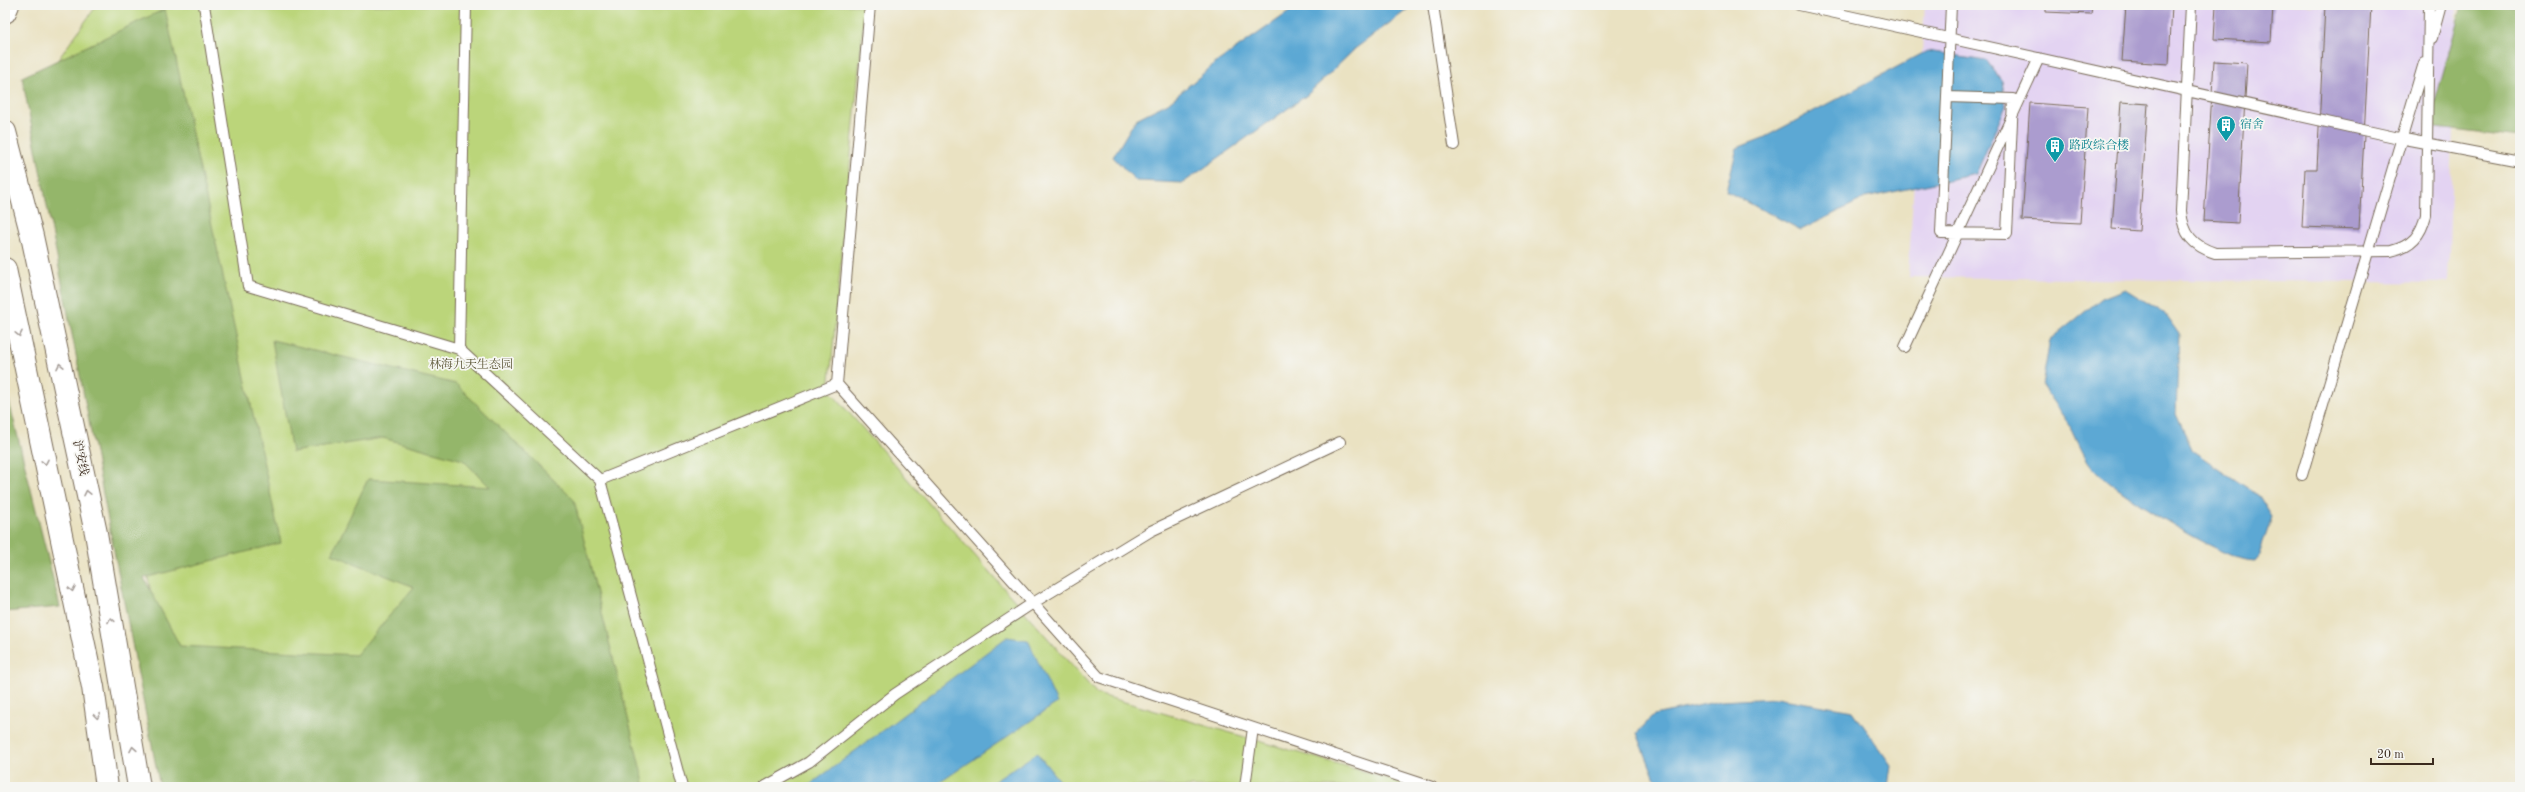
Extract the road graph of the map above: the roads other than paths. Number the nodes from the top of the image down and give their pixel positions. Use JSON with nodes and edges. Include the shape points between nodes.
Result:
{"nodes":[{"id":1,"x":8,"y":5,"type":"edge"},
{"id":2,"x":204,"y":5,"type":"edge"},
{"id":3,"x":466,"y":5,"type":"edge"},
{"id":4,"x":870,"y":5,"type":"edge"},
{"id":5,"x":1433,"y":5,"type":"edge"},
{"id":6,"x":1799,"y":5,"type":"edge"},
{"id":7,"x":1951,"y":5,"type":"edge"},
{"id":8,"x":2191,"y":5,"type":"edge"},
{"id":9,"x":2429,"y":5,"type":"edge"},
{"id":10,"x":2441,"y":5,"type":"edge"},
{"id":11,"x":5,"y":12,"type":"edge"},
{"id":12,"x":2039,"y":58,"type":"junction"},
{"id":13,"x":1947,"y":97,"type":"junction"},
{"id":14,"x":5,"y":132,"type":"edge"},
{"id":15,"x":2402,"y":138,"type":"junction"},
{"id":16,"x":1454,"y":146,"type":"dead end"},
{"id":17,"x":2520,"y":161,"type":"edge"},
{"id":18,"x":5,"y":269,"type":"edge"},
{"id":19,"x":1905,"y":347,"type":"dead end"},
{"id":20,"x":459,"y":350,"type":"junction"},
{"id":21,"x":837,"y":384,"type":"junction"},
{"id":22,"x":1340,"y":442,"type":"dead end"},
{"id":23,"x":2302,"y":475,"type":"dead end"},
{"id":24,"x":600,"y":480,"type":"junction"},
{"id":25,"x":1033,"y":603,"type":"junction"},
{"id":26,"x":1253,"y":728,"type":"junction"},
{"id":27,"x":107,"y":787,"type":"edge"},
{"id":28,"x":140,"y":787,"type":"edge"},
{"id":29,"x":682,"y":787,"type":"edge"},
{"id":30,"x":764,"y":787,"type":"edge"},
{"id":31,"x":1245,"y":787,"type":"edge"},
{"id":32,"x":1432,"y":787,"type":"edge"}],
"edges":[{"from":1,"to":11,"type":"highway"},
{"from":2,"to":20,"type":"lane","via":[[248,286]]},
{"from":3,"to":20,"type":"lane"},
{"from":4,"to":21,"type":"lane"},
{"from":5,"to":16,"type":"lane"},
{"from":6,"to":12,"type":"lane"},
{"from":7,"to":13,"type":"lane"},
{"from":8,"to":9,"type":"lane","via":[[2182,222],[2191,240],[2201,249],[2215,253],[2231,253],[2391,251],[2412,243],[2419,235],[2426,215]]},
{"from":10,"to":15,"type":"lane"},
{"from":12,"to":15,"type":"lane"},
{"from":12,"to":19,"type":"lane"},
{"from":13,"to":13,"type":"lane","via":[[2013,99],[2007,234],[1941,232]]},
{"from":28,"to":14,"type":"highway","name":"沪安线","one_way":true,"via":[[96,533],[32,236]]},
{"from":15,"to":17,"type":"lane"},
{"from":15,"to":23,"type":"lane"},
{"from":18,"to":27,"type":"highway","one_way":true,"via":[[93,687]]},
{"from":20,"to":24,"type":"lane"},
{"from":21,"to":24,"type":"lane"},
{"from":21,"to":25,"type":"lane"},
{"from":22,"to":25,"type":"lane","via":[[1151,531]]},
{"from":24,"to":29,"type":"lane"},
{"from":25,"to":26,"type":"lane","via":[[1099,677]]},
{"from":25,"to":30,"type":"lane","via":[[895,694],[809,762]]},
{"from":26,"to":31,"type":"lane"},
{"from":26,"to":32,"type":"lane"}]}
